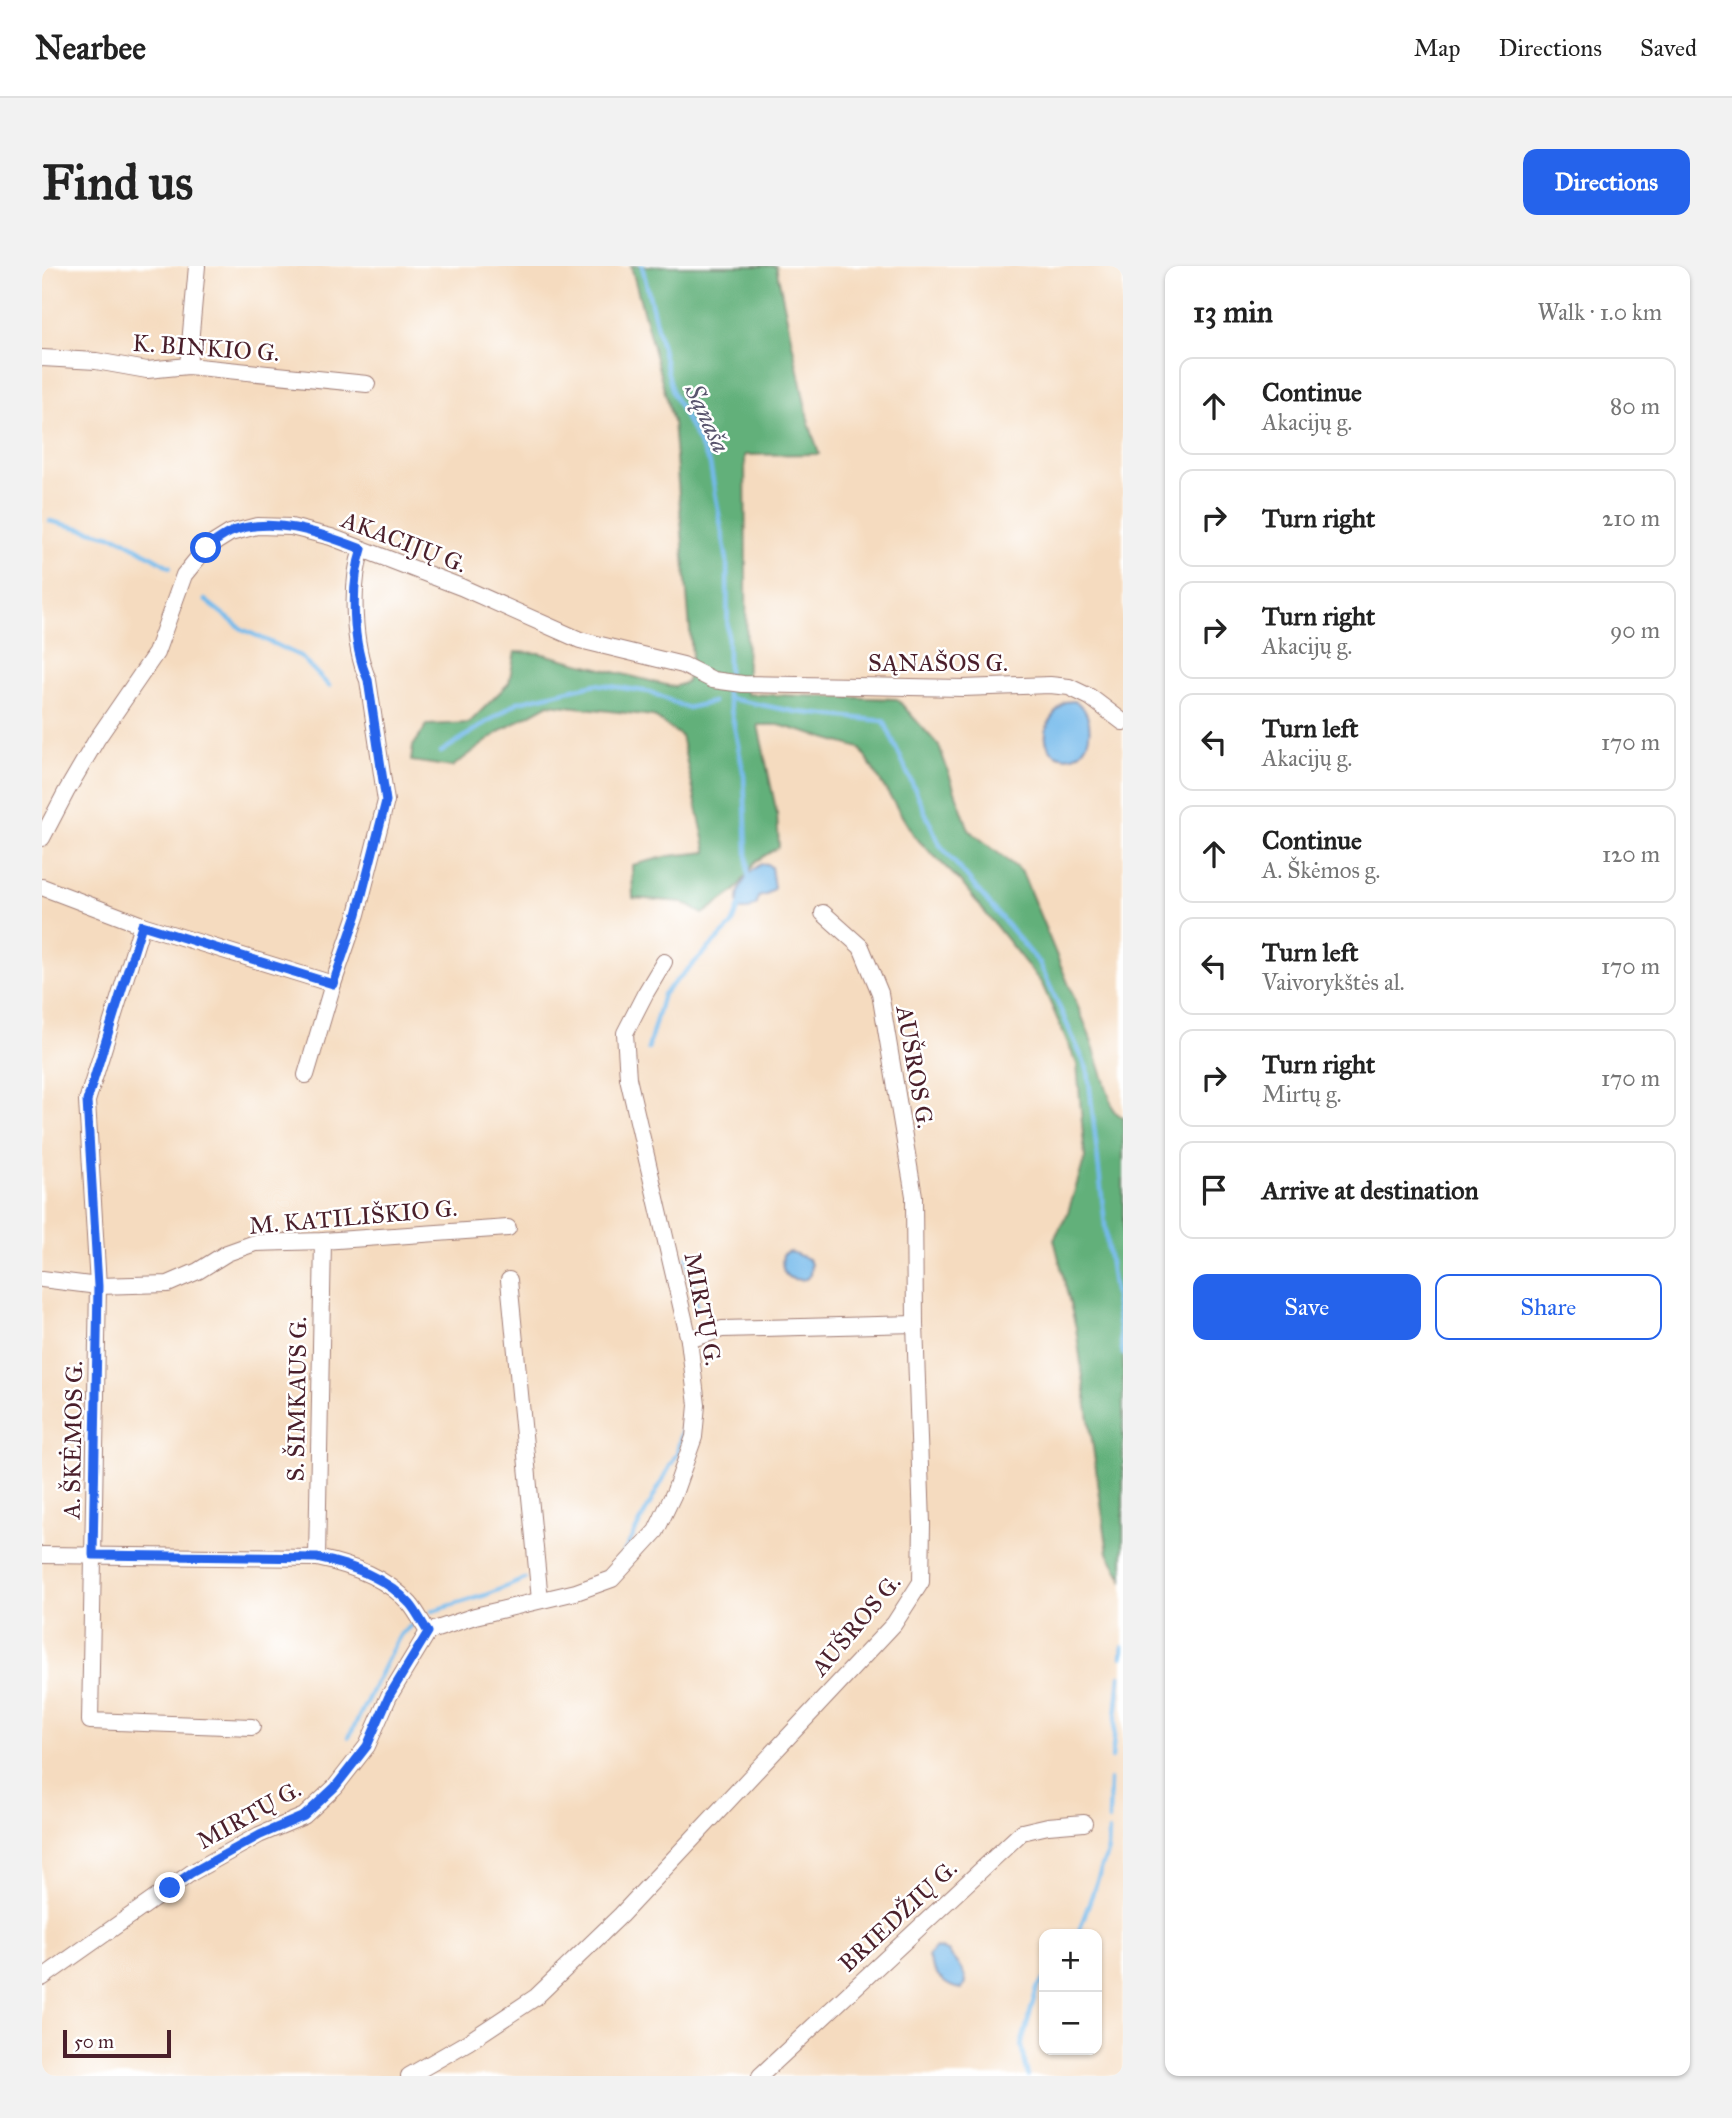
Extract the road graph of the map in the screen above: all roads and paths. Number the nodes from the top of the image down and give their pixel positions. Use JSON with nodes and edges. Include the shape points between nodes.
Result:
{"nodes":[{"id":1,"x":197,"y":266,"type":"edge"},
{"id":2,"x":42,"y":358,"type":"edge"},
{"id":3,"x":188,"y":366,"type":"junction"},
{"id":4,"x":367,"y":384,"type":"dead end"},
{"id":5,"x":362,"y":549,"type":"junction"},
{"id":6,"x":743,"y":684,"type":"joint"},
{"id":7,"x":1123,"y":722,"type":"edge"},
{"id":8,"x":42,"y":838,"type":"edge"},
{"id":9,"x":42,"y":887,"type":"edge"},
{"id":10,"x":823,"y":914,"type":"dead end"},
{"id":11,"x":142,"y":925,"type":"junction"},
{"id":12,"x":664,"y":962,"type":"dead end"},
{"id":13,"x":333,"y":984,"type":"junction"},
{"id":14,"x":306,"y":1075,"type":"dead end"},
{"id":15,"x":508,"y":1228,"type":"dead end"},
{"id":16,"x":323,"y":1241,"type":"junction"},
{"id":17,"x":42,"y":1279,"type":"edge"},
{"id":18,"x":509,"y":1280,"type":"dead end"},
{"id":19,"x":98,"y":1286,"type":"junction"},
{"id":20,"x":915,"y":1324,"type":"junction"},
{"id":21,"x":689,"y":1340,"type":"junction"},
{"id":22,"x":42,"y":1555,"type":"edge"},
{"id":23,"x":93,"y":1555,"type":"junction"},
{"id":24,"x":317,"y":1558,"type":"junction"},
{"id":25,"x":540,"y":1600,"type":"junction"},
{"id":26,"x":428,"y":1632,"type":"junction"},
{"id":27,"x":252,"y":1727,"type":"dead end"},
{"id":28,"x":1084,"y":1823,"type":"dead end"},
{"id":29,"x":42,"y":1978,"type":"edge"},
{"id":30,"x":409,"y":2076,"type":"edge"},
{"id":31,"x":760,"y":2076,"type":"edge"}],
"edges":[{"from":1,"to":3,"type":"street"},
{"from":2,"to":3,"type":"street","name":"K. BINKIO G.","via":[[147,370]]},
{"from":3,"to":4,"type":"street","name":"K. BINKIO G."},
{"from":5,"to":6,"type":"street","name":"AKACIJŲ G.","via":[[580,640],[683,664],[713,680]]},
{"from":5,"to":8,"type":"street","name":"AKACIJŲ G.","via":[[291,527],[257,526],[230,533],[206,548],[184,575],[156,653],[97,739]]},
{"from":5,"to":13,"type":"street","via":[[356,565],[356,632],[386,801],[357,914]]},
{"from":6,"to":7,"type":"street","name":"SĄNAŠOS G.","via":[[1050,685],[1069,687],[1090,697]]},
{"from":9,"to":11,"type":"street"},
{"from":10,"to":20,"type":"street","name":"AUŠROS G.","via":[[861,947],[880,993],[914,1196]]},
{"from":11,"to":13,"type":"street"},
{"from":11,"to":19,"type":"street","via":[[87,1101]]},
{"from":12,"to":21,"type":"street","name":"MIRTŲ G.","via":[[625,1033],[628,1078]]},
{"from":13,"to":14,"type":"street"},
{"from":15,"to":16,"type":"street","name":"M. KATILIŠKIO G."},
{"from":16,"to":19,"type":"street","name":"M. KATILIŠKIO G.","via":[[255,1243],[168,1284]]},
{"from":16,"to":24,"type":"street","name":"S. ŠIMKAUS G."},
{"from":17,"to":19,"type":"street","name":"M. KATILIŠKIO G."},
{"from":18,"to":25,"type":"street"},
{"from":19,"to":23,"type":"street","name":"A. ŠKĖMOS G."},
{"from":20,"to":21,"type":"street","via":[[722,1329]]},
{"from":20,"to":30,"type":"street","name":"AUŠROS G.","via":[[921,1583],[894,1624],[621,1915],[545,1988],[518,2010]]},
{"from":21,"to":25,"type":"street","name":"MIRTŲ G.","via":[[697,1405],[694,1437],[656,1531],[611,1579]]},
{"from":22,"to":23,"type":"street"},
{"from":23,"to":24,"type":"street"},
{"from":23,"to":27,"type":"street","name":"A. ŠKĖMOS G.","via":[[90,1721]]},
{"from":24,"to":26,"type":"street","via":[[369,1573],[411,1605]]},
{"from":25,"to":26,"type":"street","name":"MIRTŲ G."},
{"from":26,"to":29,"type":"street","name":"MIRTŲ G.","via":[[389,1696],[367,1746],[335,1787],[304,1816],[191,1873]]},
{"from":28,"to":31,"type":"street","name":"BRIEDŽIŲ G.","via":[[1023,1832]]}]}
